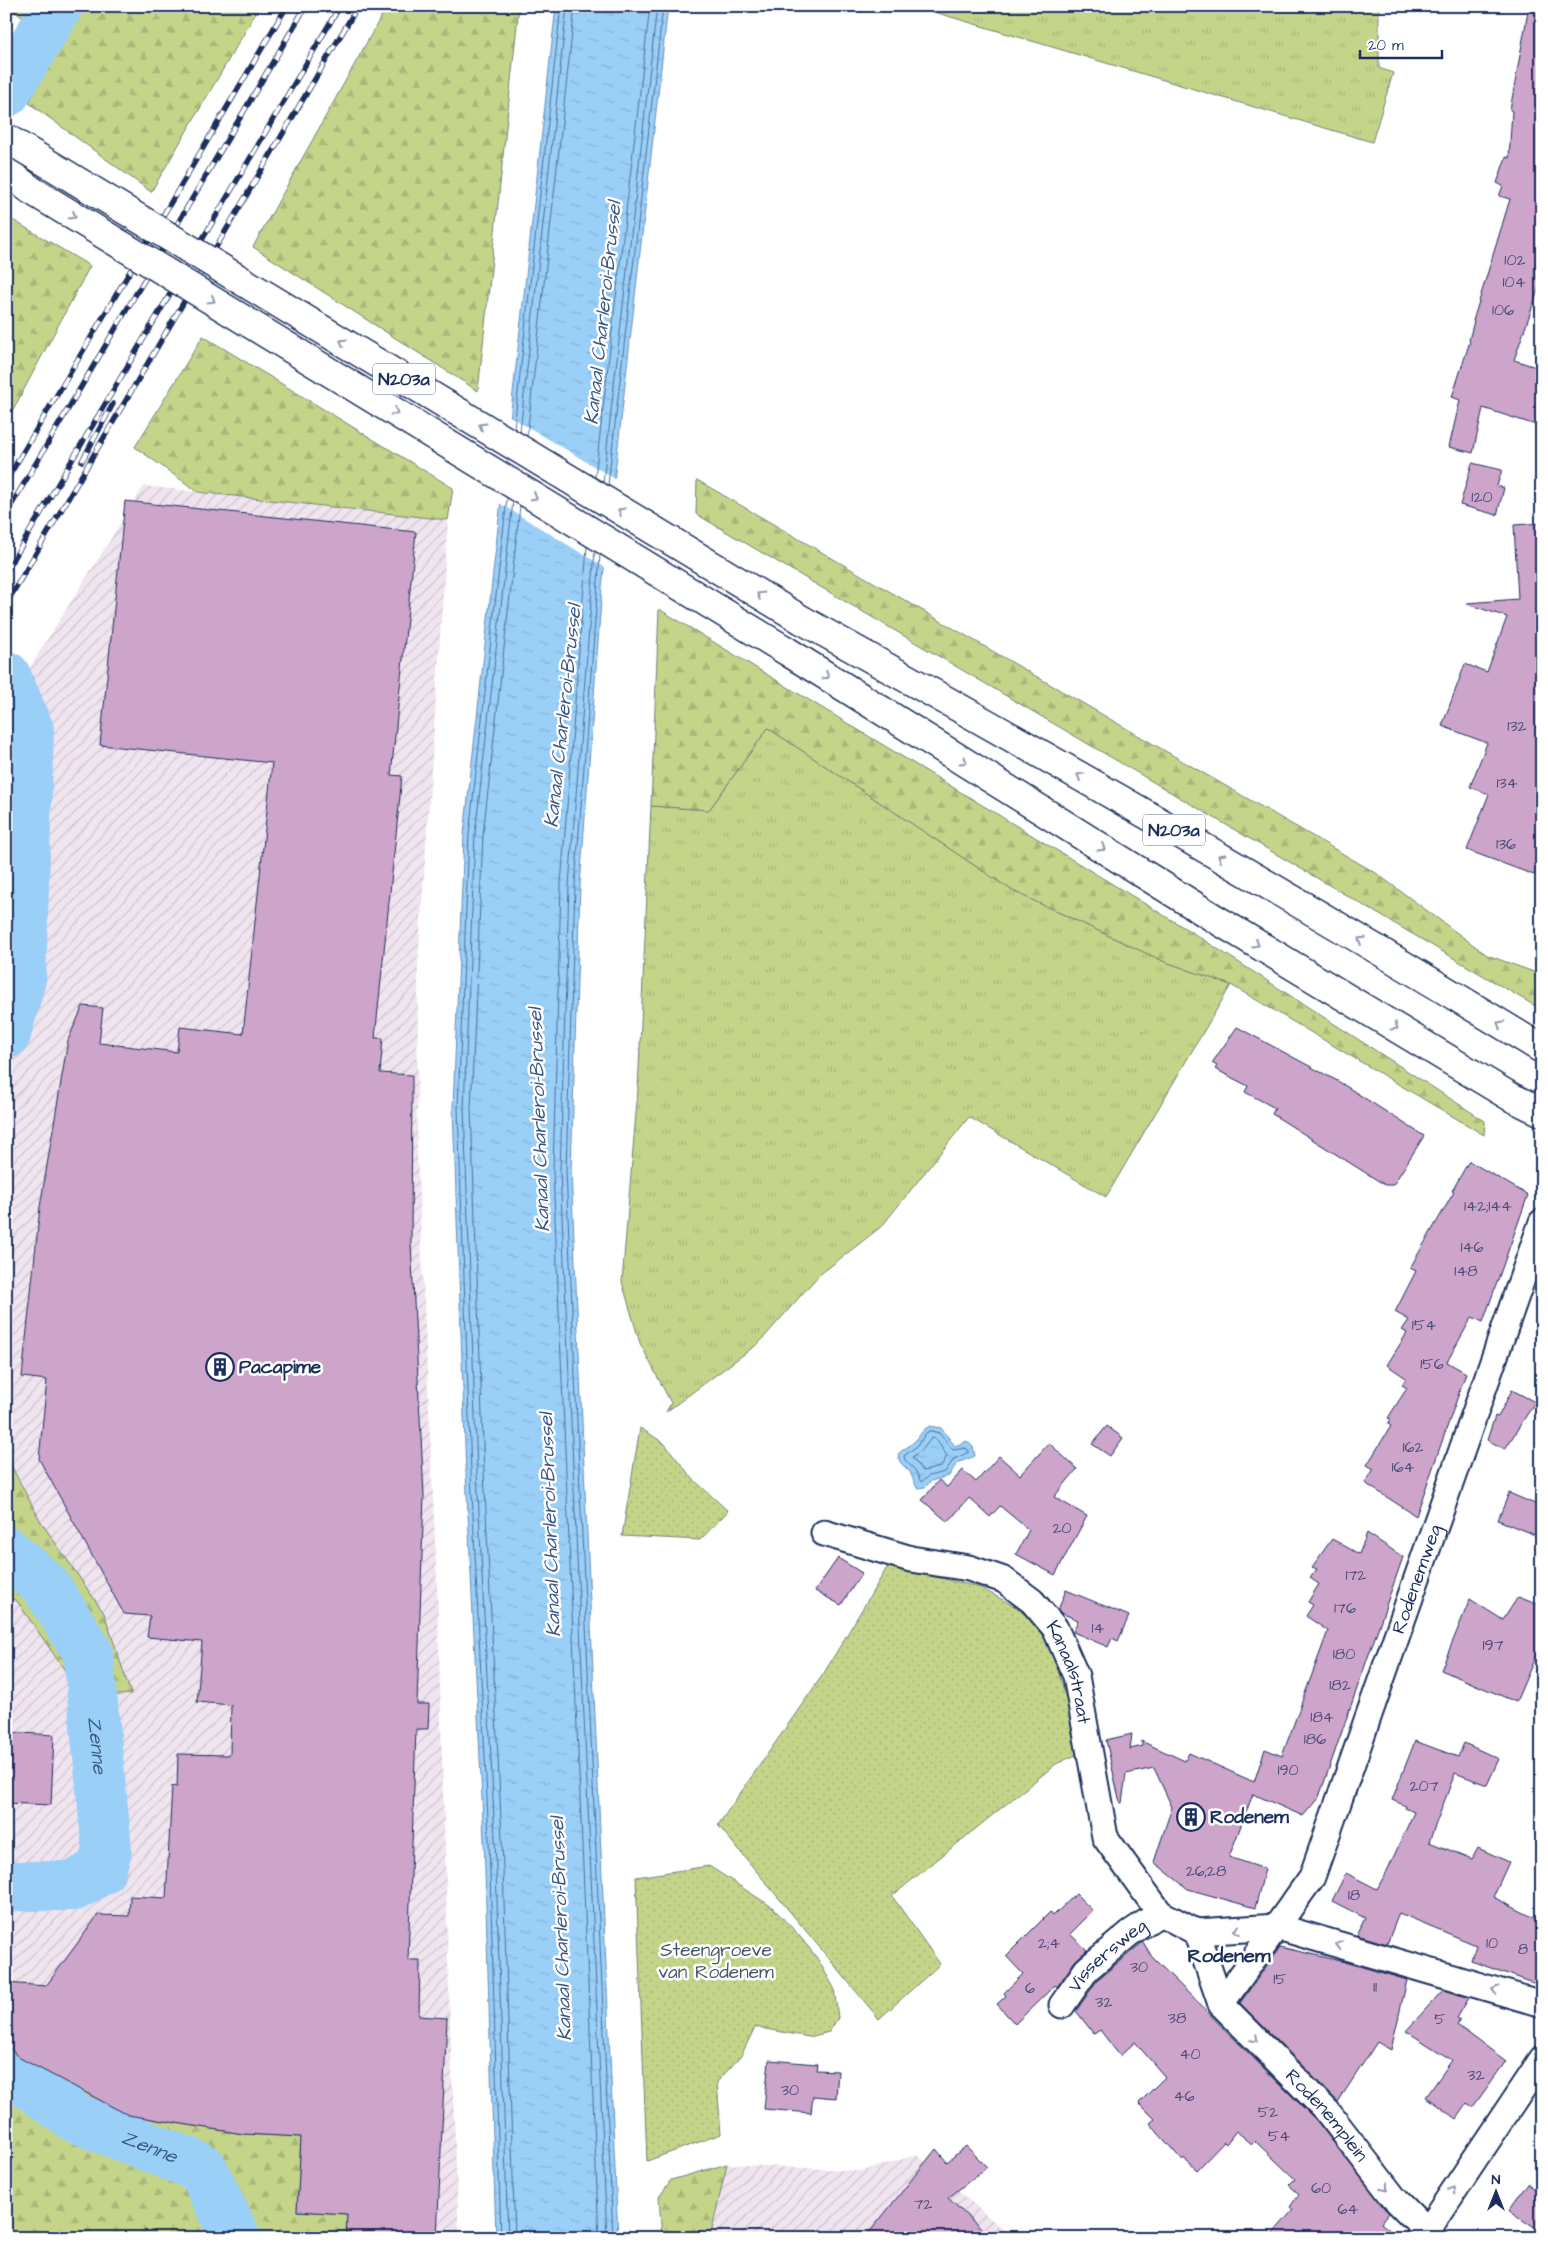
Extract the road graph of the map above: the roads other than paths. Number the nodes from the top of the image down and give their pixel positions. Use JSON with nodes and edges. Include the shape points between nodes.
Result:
{"nodes":[{"id":1,"x":6,"y":138,"type":"edge"},
{"id":2,"x":6,"y":171,"type":"edge"},
{"id":3,"x":6,"y":179,"type":"edge"},
{"id":4,"x":31,"y":190,"type":"junction"},
{"id":5,"x":1542,"y":1049,"type":"edge"},
{"id":6,"x":1542,"y":1112,"type":"edge"},
{"id":7,"x":1542,"y":1222,"type":"edge"},
{"id":8,"x":824,"y":1534,"type":"dead end"},
{"id":9,"x":1160,"y":1913,"type":"junction"},
{"id":10,"x":1278,"y":1927,"type":"junction"},
{"id":11,"x":1196,"y":1932,"type":"junction"},
{"id":12,"x":1221,"y":2004,"type":"junction"},
{"id":13,"x":1542,"y":2004,"type":"edge"},
{"id":14,"x":1062,"y":2005,"type":"dead end"},
{"id":15,"x":1542,"y":2059,"type":"edge"},
{"id":16,"x":1431,"y":2235,"type":"edge"}],
"edges":[{"from":5,"to":1,"type":"highway","number":"N203a","one_way":true,"bridge":true,"via":[[1254,877],[802,620]]},
{"from":2,"to":4,"type":"highway","number":"N203a"},
{"from":3,"to":4,"type":"highway"},
{"from":4,"to":6,"type":"highway","number":"N203a","one_way":true,"bridge":true,"via":[[785,650],[1214,918],[1511,1097]]},
{"from":7,"to":10,"type":"street","name":"Rodenemweg","via":[[1312,1877]]},
{"from":8,"to":9,"type":"street","name":"Kanaalstraat","via":[[911,1559],[969,1568],[1004,1580],[1032,1601],[1055,1628],[1076,1676],[1105,1837]]},
{"from":9,"to":11,"type":"street","name":"Kanaalstraat"},
{"from":9,"to":14,"type":"street","name":"Vissersweg","via":[[1087,1968]]},
{"from":10,"to":11,"type":"street","one_way":true},
{"from":10,"to":12,"type":"street"},
{"from":13,"to":10,"type":"street","one_way":true},
{"from":11,"to":12,"type":"street","name":"Rodenemplein"},
{"from":12,"to":16,"type":"street","name":"Rodenemplein","one_way":true,"via":[[1327,2111],[1394,2198]]},
{"from":16,"to":15,"type":"street","one_way":true}]}
